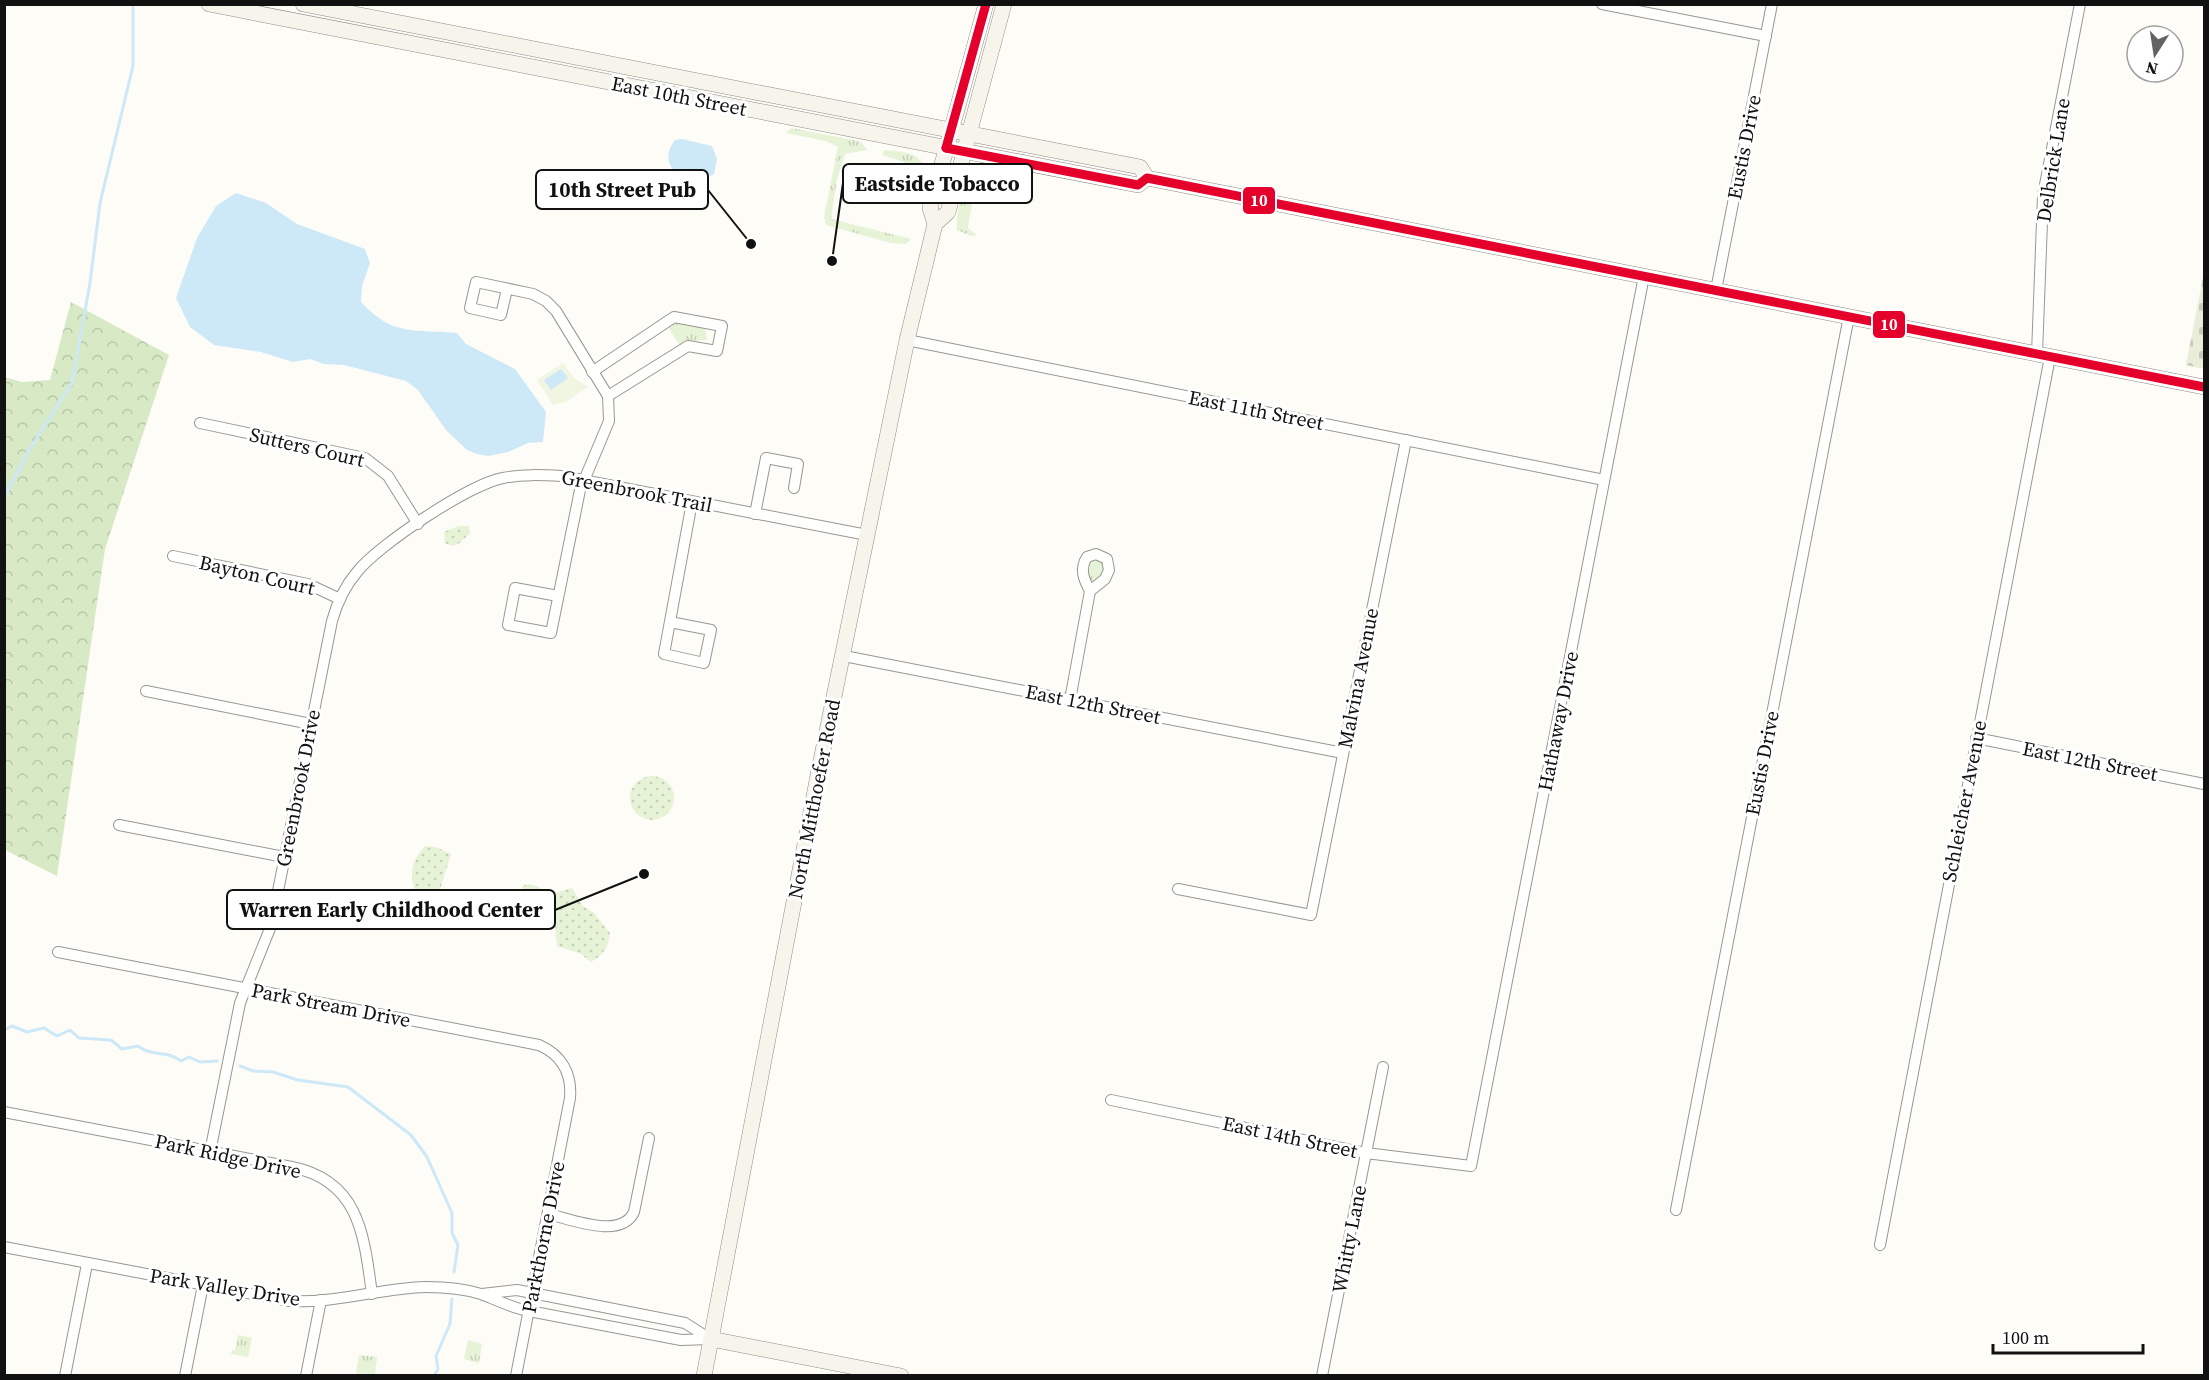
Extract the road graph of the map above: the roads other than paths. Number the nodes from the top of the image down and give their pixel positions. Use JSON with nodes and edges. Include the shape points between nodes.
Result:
{"nodes":[{"id":1,"x":209,"y":4,"type":"edge"},
{"id":2,"x":303,"y":4,"type":"edge"},
{"id":3,"x":986,"y":4,"type":"edge"},
{"id":4,"x":995,"y":4,"type":"edge"},
{"id":5,"x":1602,"y":4,"type":"edge"},
{"id":6,"x":1772,"y":4,"type":"edge"},
{"id":7,"x":2080,"y":4,"type":"edge"},
{"id":8,"x":1003,"y":12,"type":"edge"},
{"id":9,"x":1766,"y":36,"type":"junction"},
{"id":10,"x":952,"y":130,"type":"junction"},
{"id":11,"x":970,"y":134,"type":"junction"},
{"id":12,"x":946,"y":148,"type":"junction"},
{"id":13,"x":965,"y":152,"type":"junction"},
{"id":14,"x":1147,"y":178,"type":"junction"},
{"id":15,"x":935,"y":224,"type":"junction"},
{"id":16,"x":1644,"y":276,"type":"junction"},
{"id":17,"x":507,"y":289,"type":"dead end"},
{"id":18,"x":1716,"y":290,"type":"junction"},
{"id":19,"x":1849,"y":316,"type":"junction"},
{"id":20,"x":907,"y":340,"type":"junction"},
{"id":21,"x":2044,"y":355,"type":"junction"},
{"id":22,"x":592,"y":372,"type":"junction"},
{"id":23,"x":2205,"y":387,"type":"edge"},
{"id":24,"x":608,"y":396,"type":"junction"},
{"id":25,"x":200,"y":423,"type":"dead end"},
{"id":26,"x":1406,"y":440,"type":"junction"},
{"id":27,"x":1604,"y":480,"type":"junction"},
{"id":28,"x":585,"y":481,"type":"junction"},
{"id":29,"x":794,"y":488,"type":"dead end"},
{"id":30,"x":693,"y":502,"type":"junction"},
{"id":31,"x":755,"y":514,"type":"junction"},
{"id":32,"x":418,"y":524,"type":"junction"},
{"id":33,"x":867,"y":535,"type":"junction"},
{"id":34,"x":173,"y":556,"type":"dead end"},
{"id":35,"x":1090,"y":591,"type":"dead end"},
{"id":36,"x":558,"y":596,"type":"junction"},
{"id":37,"x":340,"y":599,"type":"junction"},
{"id":38,"x":670,"y":622,"type":"junction"},
{"id":39,"x":844,"y":656,"type":"junction"},
{"id":40,"x":146,"y":691,"type":"dead end"},
{"id":41,"x":1070,"y":700,"type":"junction"},
{"id":42,"x":311,"y":724,"type":"junction"},
{"id":43,"x":1976,"y":738,"type":"junction"},
{"id":44,"x":1343,"y":753,"type":"junction"},
{"id":45,"x":2205,"y":784,"type":"edge"},
{"id":46,"x":119,"y":825,"type":"dead end"},
{"id":47,"x":284,"y":857,"type":"junction"},
{"id":48,"x":1178,"y":889,"type":"dead end"},
{"id":49,"x":58,"y":952,"type":"dead end"},
{"id":50,"x":245,"y":988,"type":"junction"},
{"id":51,"x":1383,"y":1067,"type":"dead end"},
{"id":52,"x":570,"y":1098,"type":"joint"},
{"id":53,"x":1111,"y":1100,"type":"dead end"},
{"id":54,"x":4,"y":1112,"type":"edge"},
{"id":55,"x":649,"y":1138,"type":"dead end"},
{"id":56,"x":210,"y":1152,"type":"junction"},
{"id":57,"x":1366,"y":1153,"type":"junction"},
{"id":58,"x":1472,"y":1166,"type":"joint"},
{"id":59,"x":1676,"y":1210,"type":"dead end"},
{"id":60,"x":548,"y":1215,"type":"junction"},
{"id":61,"x":1880,"y":1245,"type":"dead end"},
{"id":62,"x":4,"y":1247,"type":"edge"},
{"id":63,"x":87,"y":1264,"type":"junction"},
{"id":64,"x":203,"y":1285,"type":"junction"},
{"id":65,"x":532,"y":1293,"type":"junction"},
{"id":66,"x":372,"y":1294,"type":"junction"},
{"id":67,"x":482,"y":1294,"type":"junction"},
{"id":68,"x":321,"y":1300,"type":"junction"},
{"id":69,"x":529,"y":1311,"type":"junction"},
{"id":70,"x":711,"y":1339,"type":"junction"},
{"id":71,"x":65,"y":1376,"type":"edge"},
{"id":72,"x":185,"y":1376,"type":"edge"},
{"id":73,"x":306,"y":1376,"type":"edge"},
{"id":74,"x":516,"y":1376,"type":"edge"},
{"id":75,"x":704,"y":1376,"type":"edge"},
{"id":76,"x":902,"y":1376,"type":"edge"},
{"id":77,"x":1322,"y":1376,"type":"edge"}],
"edges":[{"from":1,"to":12,"type":"main road","name":"East 10th Street"},
{"from":2,"to":10,"type":"main road","name":"East 10th Street"},
{"from":3,"to":10,"type":"main road","name":"North Mitthoefer Road"},
{"from":4,"to":8,"type":"main road","via":[[994,16]]},
{"from":5,"to":9,"type":"street"},
{"from":6,"to":9,"type":"street","name":"Eustis Drive"},
{"from":7,"to":21,"type":"street","name":"Delbrick Lane","via":[[2043,195]]},
{"from":8,"to":11,"type":"main road","name":"North Mitthoefer Road"},
{"from":9,"to":18,"type":"street","name":"Eustis Drive"},
{"from":10,"to":11,"type":"main road","name":"East 10th Street"},
{"from":10,"to":12,"type":"main road","name":"North Mitthoefer Road"},
{"from":11,"to":13,"type":"main road","name":"North Mitthoefer Road"},
{"from":11,"to":14,"type":"main road","name":"East 10th Street","via":[[1140,167]]},
{"from":12,"to":13,"type":"main road","name":"East 10th Street"},
{"from":12,"to":15,"type":"main road","name":"North Mitthoefer Road","via":[[930,208]]},
{"from":13,"to":14,"type":"main road","name":"East 10th Street","via":[[1137,185]]},
{"from":13,"to":15,"type":"main road","name":"North Mitthoefer Road","via":[[948,212]]},
{"from":14,"to":16,"type":"main road","name":"East 10th Street"},
{"from":15,"to":20,"type":"main road","name":"North Mitthoefer Road"},
{"from":16,"to":18,"type":"main road","name":"East 10th Street"},
{"from":16,"to":27,"type":"street","name":"Hathaway Drive"},
{"from":17,"to":22,"type":"street","via":[[533,294],[551,306]]},
{"from":18,"to":19,"type":"main road","name":"East 10th Street"},
{"from":19,"to":21,"type":"main road","name":"East 10th Street"},
{"from":19,"to":59,"type":"street","name":"Eustis Drive"},
{"from":20,"to":26,"type":"street","name":"East 11th Street"},
{"from":20,"to":33,"type":"main road","name":"North Mitthoefer Road"},
{"from":21,"to":23,"type":"main road","name":"East 10th Street"},
{"from":21,"to":43,"type":"street","name":"Schleicher Avenue"},
{"from":22,"to":24,"type":"street"},
{"from":22,"to":24,"type":"street","via":[[674,317],[722,326],[717,351],[688,346]]},
{"from":24,"to":28,"type":"street","via":[[609,421]]},
{"from":25,"to":32,"type":"street","name":"Sutters Court","via":[[366,458],[388,476]]},
{"from":26,"to":27,"type":"street","name":"East 11th Street"},
{"from":26,"to":44,"type":"street","name":"Malvina Avenue"},
{"from":27,"to":58,"type":"street","name":"Hathaway Drive"},
{"from":28,"to":30,"type":"street","name":"Greenbrook Trail"},
{"from":28,"to":32,"type":"street","name":"Greenbrook Trail","via":[[535,474],[503,478],[460,495]]},
{"from":28,"to":36,"type":"street","via":[[579,493]]},
{"from":29,"to":31,"type":"street","via":[[798,464],[766,458]]},
{"from":30,"to":31,"type":"street","name":"Greenbrook Trail"},
{"from":30,"to":38,"type":"street"},
{"from":31,"to":33,"type":"street","name":"Greenbrook Trail"},
{"from":32,"to":37,"type":"street","name":"Greenbrook Drive","via":[[369,559]]},
{"from":33,"to":39,"type":"main road","name":"North Mitthoefer Road"},
{"from":34,"to":37,"type":"street","name":"Bayton Court","via":[[308,584]]},
{"from":35,"to":41,"type":"street"},
{"from":36,"to":36,"type":"street","via":[[551,633],[508,625],[515,588]]},
{"from":37,"to":42,"type":"street","name":"Greenbrook Drive"},
{"from":38,"to":38,"type":"street","via":[[664,654],[704,663],[711,630]]},
{"from":39,"to":41,"type":"street","name":"East 12th Street"},
{"from":39,"to":70,"type":"main road","name":"North Mitthoefer Road"},
{"from":40,"to":42,"type":"street"},
{"from":41,"to":44,"type":"street","name":"East 12th Street"},
{"from":42,"to":47,"type":"street","name":"Greenbrook Drive"},
{"from":43,"to":45,"type":"street","name":"East 12th Street"},
{"from":43,"to":61,"type":"street","name":"Schleicher Avenue"},
{"from":44,"to":48,"type":"street","name":"Malvina Avenue","via":[[1311,915]]},
{"from":46,"to":47,"type":"street"},
{"from":47,"to":50,"type":"street","name":"Greenbrook Drive","via":[[268,935]]},
{"from":49,"to":50,"type":"street","name":"Park Stream Drive"},
{"from":50,"to":52,"type":"street","name":"Park Stream Drive","via":[[539,1045],[562,1061],[570,1079]]},
{"from":50,"to":56,"type":"street","name":"Greenbrook Drive"},
{"from":51,"to":57,"type":"street","name":"Whitty Lane"},
{"from":52,"to":60,"type":"street","name":"Parkthorne Drive"},
{"from":53,"to":57,"type":"street","name":"East 14th Street"},
{"from":54,"to":56,"type":"street","name":"Park Ridge Drive"},
{"from":55,"to":60,"type":"street","via":[[634,1212],[627,1222],[611,1227]]},
{"from":56,"to":66,"type":"street","name":"Park Ridge Drive","via":[[301,1169],[338,1190],[353,1208],[362,1230]]},
{"from":57,"to":58,"type":"street","name":"East 14th Street"},
{"from":57,"to":77,"type":"street","name":"Whitty Lane"},
{"from":60,"to":65,"type":"street","name":"Parkthorne Drive"},
{"from":62,"to":63,"type":"street","name":"Park Valley Drive"},
{"from":63,"to":64,"type":"street","name":"Park Valley Drive"},
{"from":63,"to":71,"type":"street"},
{"from":64,"to":68,"type":"street","name":"Park Valley Drive","via":[[274,1299]]},
{"from":64,"to":72,"type":"street"},
{"from":65,"to":67,"type":"street","name":"Park Valley Drive","via":[[517,1290]]},
{"from":65,"to":69,"type":"street","name":"Parkthorne Drive"},
{"from":65,"to":70,"type":"street","name":"Park Valley Drive","via":[[685,1323]]},
{"from":66,"to":67,"type":"street","name":"Park Valley Drive","via":[[426,1287]]},
{"from":66,"to":68,"type":"street","name":"Park Valley Drive"},
{"from":67,"to":69,"type":"street","name":"Park Valley Drive","via":[[508,1307]]},
{"from":68,"to":73,"type":"street"},
{"from":69,"to":70,"type":"street","name":"Park Valley Drive","via":[[681,1340]]},
{"from":69,"to":74,"type":"street","name":"Parkthorne Drive"},
{"from":70,"to":75,"type":"main road","name":"North Mitthoefer Road"},
{"from":70,"to":76,"type":"main road"}]}
